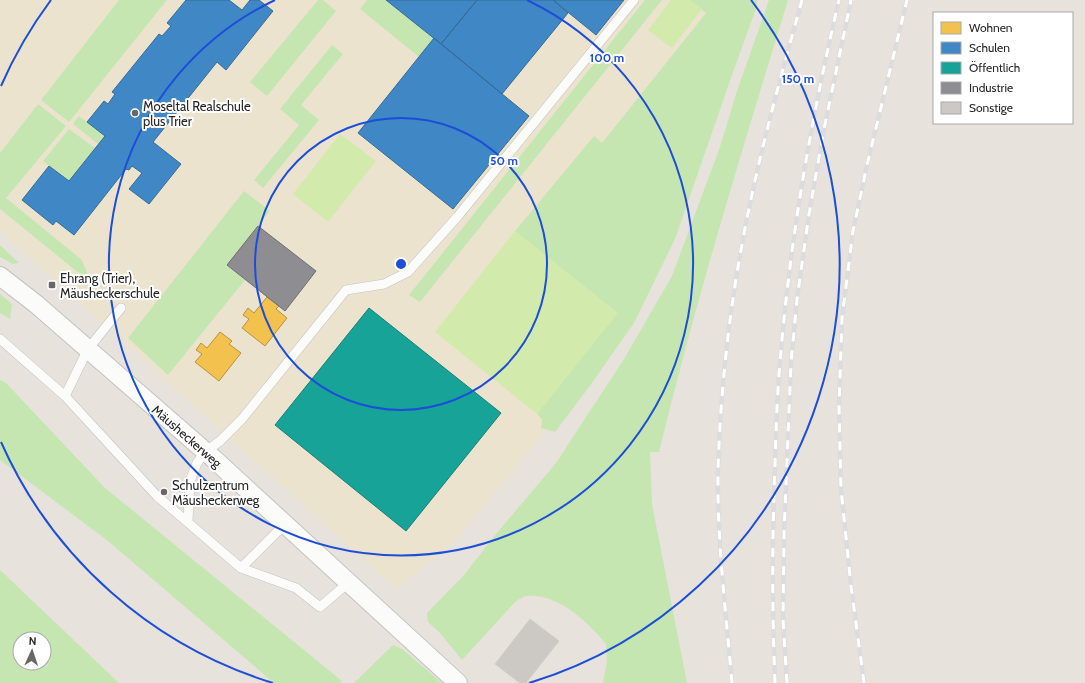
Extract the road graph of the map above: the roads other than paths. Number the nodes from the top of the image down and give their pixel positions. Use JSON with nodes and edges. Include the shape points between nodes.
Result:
{"nodes":[{"id":1,"x":634,"y":0,"type":"edge"},
{"id":2,"x":0,"y":276,"type":"edge"},
{"id":3,"x":121,"y":308,"type":"dead end"},
{"id":4,"x":0,"y":338,"type":"edge"},
{"id":5,"x":88,"y":349,"type":"junction"},
{"id":6,"x":65,"y":396,"type":"junction"},
{"id":7,"x":205,"y":452,"type":"junction"},
{"id":8,"x":188,"y":521,"type":"junction"},
{"id":9,"x":285,"y":524,"type":"junction"},
{"id":10,"x":241,"y":568,"type":"junction"},
{"id":11,"x":348,"y":583,"type":"junction"},
{"id":12,"x":458,"y":683,"type":"edge"}],
"edges":[{"from":1,"to":7,"type":"lane","via":[[458,216],[408,272],[384,284],[346,290],[242,419]]},
{"from":2,"to":5,"type":"street","name":"Mäusheckerweg"},
{"from":3,"to":5,"type":"lane"},
{"from":4,"to":6,"type":"lane"},
{"from":5,"to":6,"type":"lane"},
{"from":5,"to":7,"type":"street","name":"Mäusheckerweg"},
{"from":6,"to":8,"type":"lane","via":[[157,496]]},
{"from":7,"to":8,"type":"lane","via":[[197,463],[190,481]]},
{"from":7,"to":9,"type":"street","name":"Mäusheckerweg"},
{"from":8,"to":10,"type":"lane"},
{"from":9,"to":10,"type":"lane"},
{"from":9,"to":11,"type":"street","name":"Mäusheckerweg"},
{"from":10,"to":11,"type":"lane","via":[[296,588],[320,607]]},
{"from":11,"to":12,"type":"street","name":"Mäusheckerweg"}]}
